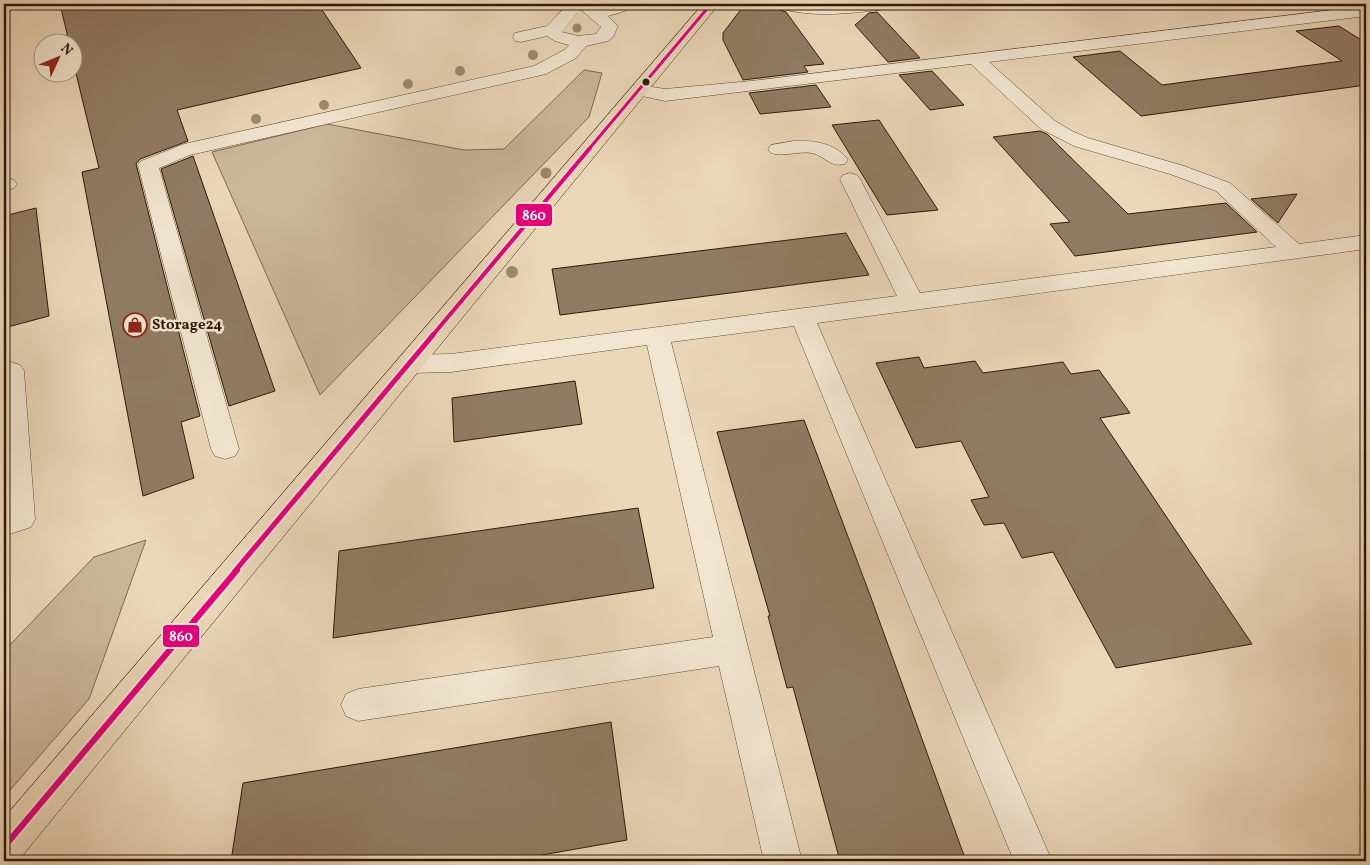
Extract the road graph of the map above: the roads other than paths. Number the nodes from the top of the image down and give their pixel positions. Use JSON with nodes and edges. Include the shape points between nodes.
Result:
{"nodes":[{"id":1,"x":576,"y":4,"type":"edge"},
{"id":2,"x":583,"y":4,"type":"edge"},
{"id":3,"x":624,"y":4,"type":"edge"},
{"id":4,"x":711,"y":4,"type":"edge"},
{"id":5,"x":788,"y":4,"type":"edge"},
{"id":6,"x":887,"y":4,"type":"edge"},
{"id":7,"x":1366,"y":11,"type":"edge"},
{"id":8,"x":596,"y":14,"type":"junction"},
{"id":9,"x":553,"y":30,"type":"junction"},
{"id":10,"x":521,"y":38,"type":"dead end"},
{"id":11,"x":582,"y":42,"type":"junction"},
{"id":12,"x":974,"y":58,"type":"junction"},
{"id":13,"x":639,"y":90,"type":"junction"},
{"id":14,"x":778,"y":149,"type":"dead end"},
{"id":15,"x":838,"y":160,"type":"dead end"},
{"id":16,"x":850,"y":179,"type":"dead end"},
{"id":17,"x":1366,"y":242,"type":"edge"},
{"id":18,"x":1294,"y":252,"type":"junction"},
{"id":19,"x":912,"y":302,"type":"junction"},
{"id":20,"x":802,"y":316,"type":"junction"},
{"id":21,"x":657,"y":336,"type":"junction"},
{"id":22,"x":410,"y":364,"type":"junction"},
{"id":23,"x":4,"y":372,"type":"edge"},
{"id":24,"x":225,"y":449,"type":"dead end"},
{"id":25,"x":4,"y":524,"type":"edge"},
{"id":26,"x":732,"y":649,"type":"junction"},
{"id":27,"x":358,"y":705,"type":"dead end"},
{"id":28,"x":4,"y":848,"type":"edge"},
{"id":29,"x":783,"y":861,"type":"edge"},
{"id":30,"x":1033,"y":861,"type":"edge"}],
"edges":[{"from":1,"to":9,"type":"street"},
{"from":2,"to":8,"type":"street"},
{"from":3,"to":8,"type":"street"},
{"from":4,"to":13,"type":"main road"},
{"from":5,"to":6,"type":"street","via":[[803,10],[830,11]]},
{"from":7,"to":12,"type":"street"},
{"from":8,"to":11,"type":"street","via":[[610,26],[609,31],[600,38]]},
{"from":9,"to":10,"type":"street"},
{"from":9,"to":11,"type":"street","via":[[562,39]]},
{"from":11,"to":24,"type":"street","via":[[570,54],[540,70],[184,150],[148,165]]},
{"from":12,"to":13,"type":"street","via":[[665,95]]},
{"from":12,"to":18,"type":"street","via":[[1048,125],[1065,136],[1223,187]]},
{"from":13,"to":22,"type":"main road"},
{"from":14,"to":15,"type":"street","via":[[816,147]]},
{"from":16,"to":19,"type":"street"},
{"from":17,"to":18,"type":"street"},
{"from":18,"to":19,"type":"street"},
{"from":19,"to":20,"type":"street"},
{"from":20,"to":21,"type":"street"},
{"from":20,"to":30,"type":"street"},
{"from":21,"to":22,"type":"street","via":[[451,363]]},
{"from":21,"to":26,"type":"street"},
{"from":22,"to":28,"type":"main road"},
{"from":23,"to":25,"type":"street","via":[[10,370],[20,519]]},
{"from":26,"to":27,"type":"street"},
{"from":26,"to":29,"type":"street"}]}
